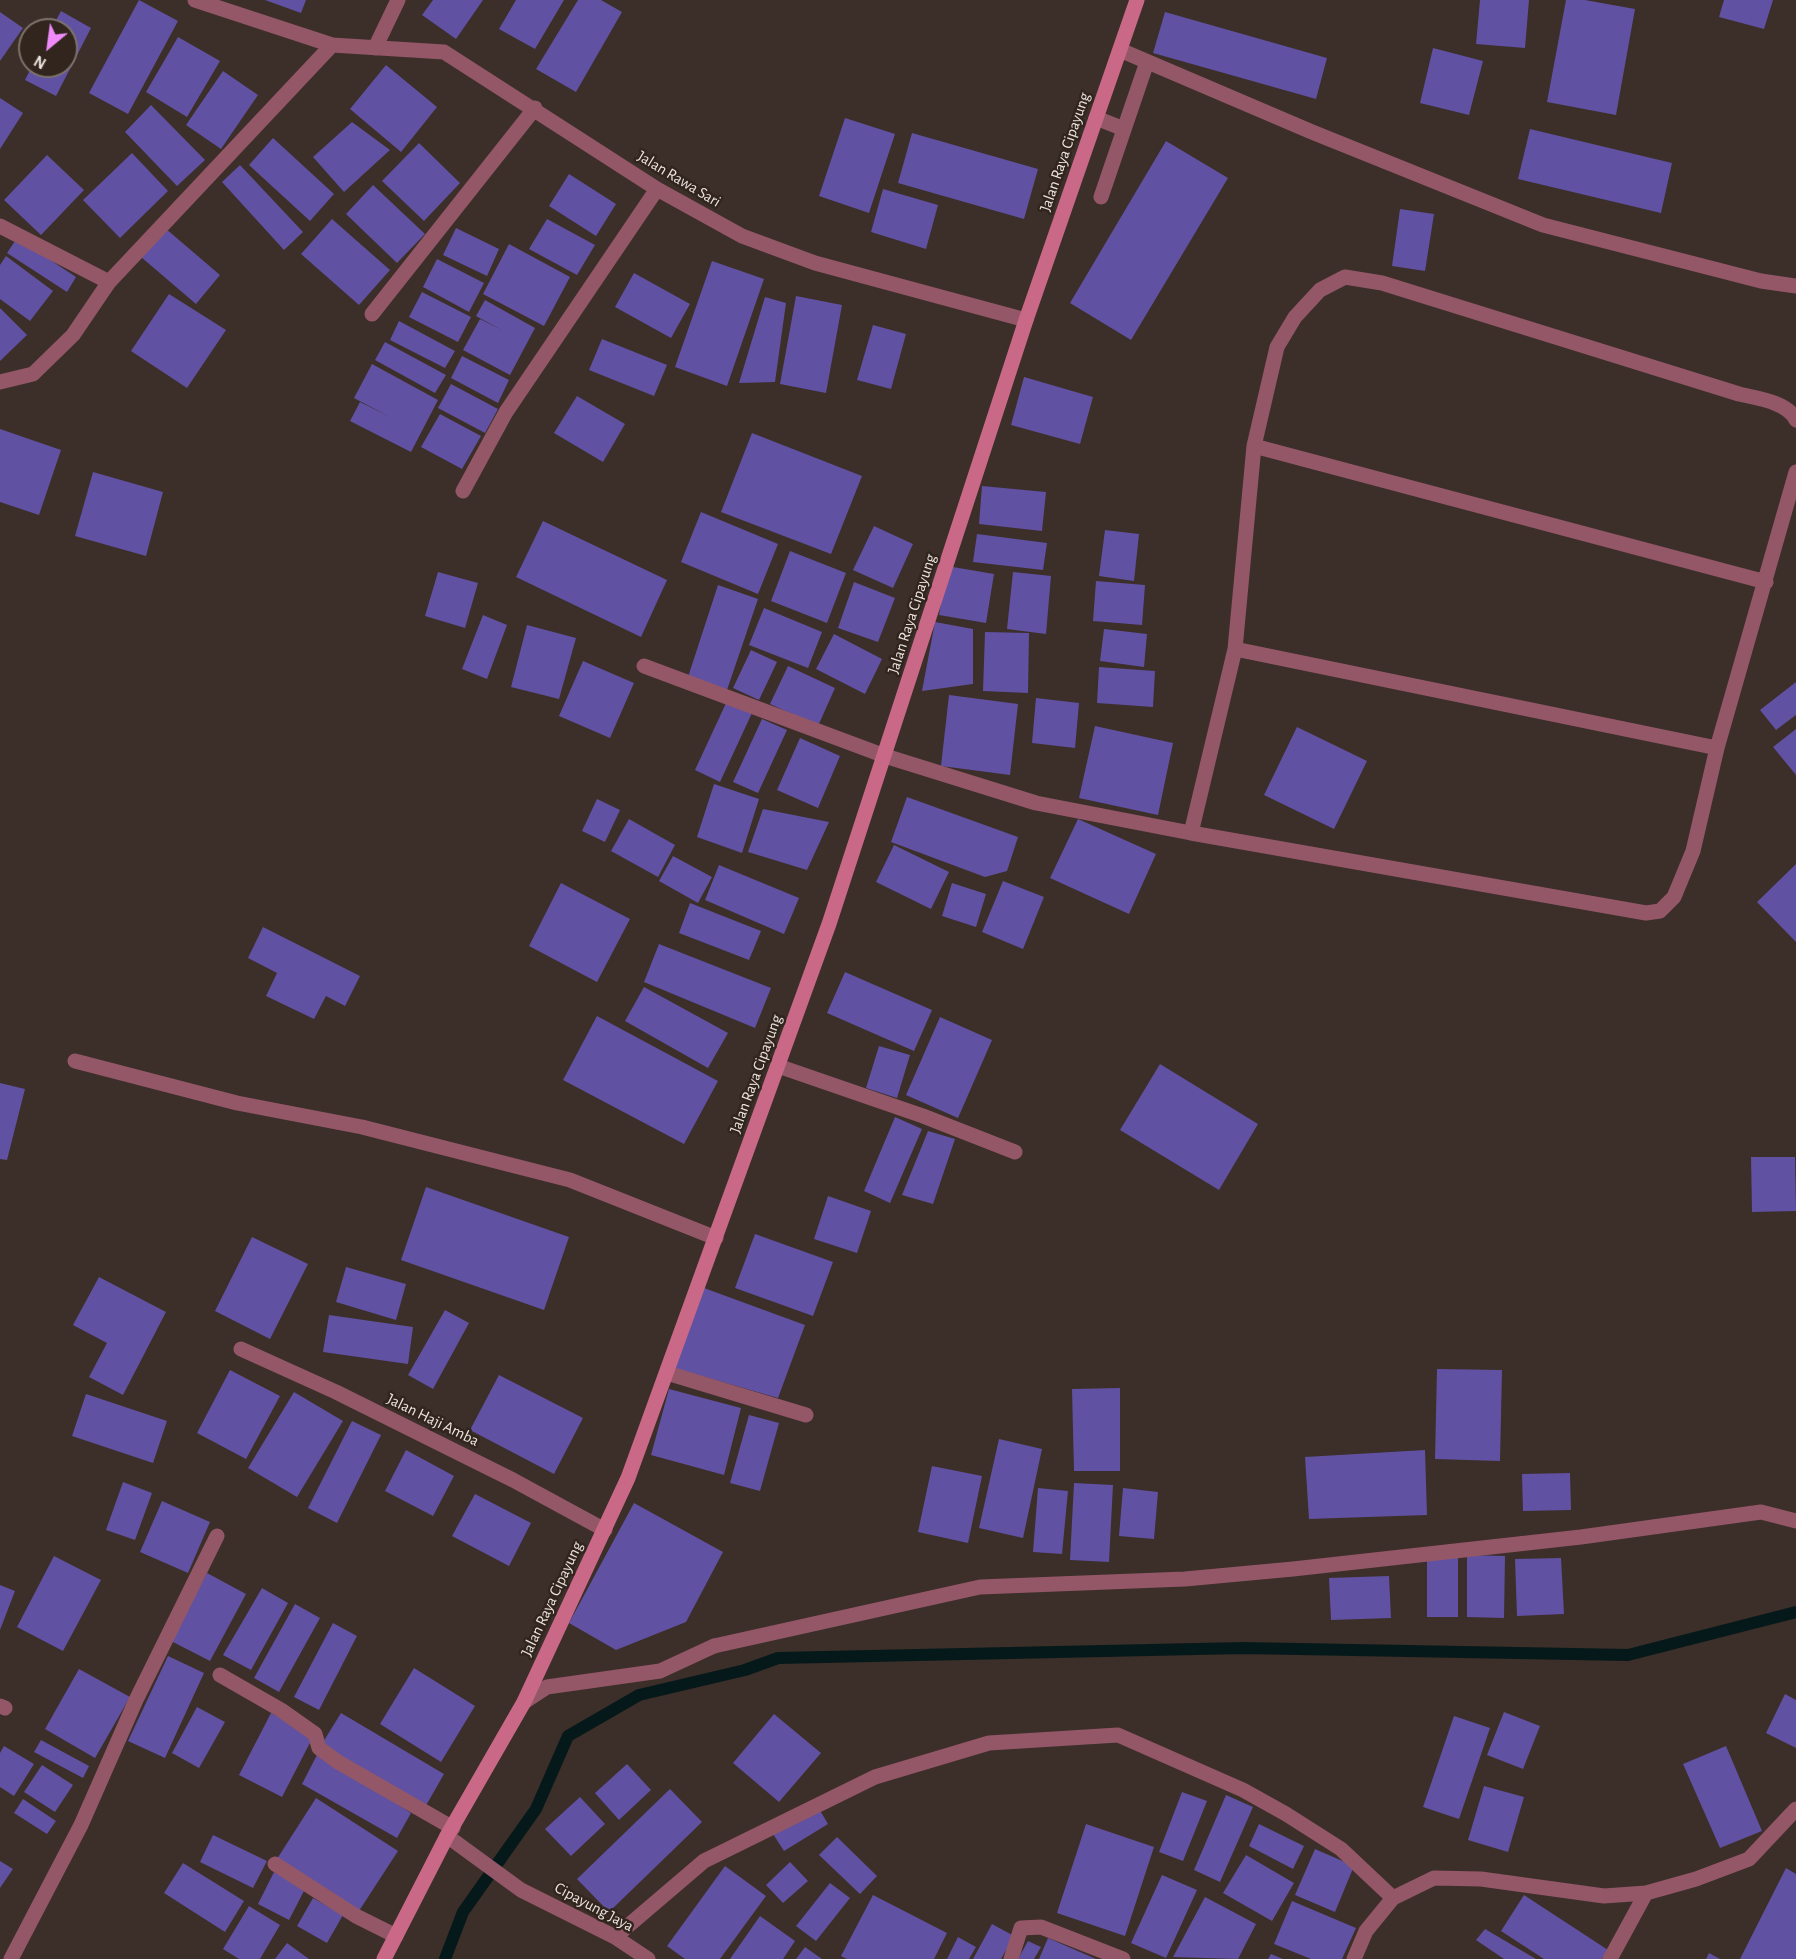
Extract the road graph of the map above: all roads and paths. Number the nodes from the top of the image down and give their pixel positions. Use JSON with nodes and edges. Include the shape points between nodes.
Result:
{"nodes":[{"id":1,"x":195,"y":0,"type":"edge"},
{"id":2,"x":398,"y":0,"type":"edge"},
{"id":3,"x":1137,"y":0,"type":"edge"},
{"id":4,"x":332,"y":45,"type":"junction"},
{"id":5,"x":375,"y":48,"type":"junction"},
{"id":6,"x":1120,"y":50,"type":"junction"},
{"id":7,"x":1147,"y":62,"type":"junction"},
{"id":8,"x":534,"y":108,"type":"junction"},
{"id":9,"x":1096,"y":118,"type":"junction"},
{"id":10,"x":1124,"y":129,"type":"junction"},
{"id":11,"x":657,"y":189,"type":"junction"},
{"id":12,"x":1101,"y":196,"type":"dead end"},
{"id":13,"x":0,"y":226,"type":"edge"},
{"id":14,"x":109,"y":282,"type":"junction"},
{"id":15,"x":1796,"y":286,"type":"edge"},
{"id":16,"x":372,"y":314,"type":"dead end"},
{"id":17,"x":1026,"y":320,"type":"junction"},
{"id":18,"x":0,"y":382,"type":"edge"},
{"id":19,"x":1796,"y":420,"type":"edge"},
{"id":20,"x":1254,"y":446,"type":"junction"},
{"id":21,"x":1796,"y":472,"type":"edge"},
{"id":22,"x":463,"y":491,"type":"dead end"},
{"id":23,"x":1766,"y":582,"type":"junction"},
{"id":24,"x":1235,"y":649,"type":"junction"},
{"id":25,"x":644,"y":666,"type":"dead end"},
{"id":26,"x":1717,"y":748,"type":"junction"},
{"id":27,"x":885,"y":756,"type":"junction"},
{"id":28,"x":1191,"y":833,"type":"junction"},
{"id":29,"x":75,"y":1061,"type":"dead end"},
{"id":30,"x":778,"y":1066,"type":"junction"},
{"id":31,"x":1015,"y":1152,"type":"dead end"},
{"id":32,"x":716,"y":1238,"type":"junction"},
{"id":33,"x":241,"y":1349,"type":"dead end"},
{"id":34,"x":667,"y":1372,"type":"junction"},
{"id":35,"x":806,"y":1415,"type":"dead end"},
{"id":36,"x":1796,"y":1521,"type":"edge"},
{"id":37,"x":605,"y":1530,"type":"junction"},
{"id":38,"x":217,"y":1536,"type":"dead end"},
{"id":39,"x":220,"y":1675,"type":"dead end"},
{"id":40,"x":524,"y":1702,"type":"junction"},
{"id":41,"x":1796,"y":1809,"type":"edge"},
{"id":42,"x":450,"y":1832,"type":"junction"},
{"id":43,"x":275,"y":1864,"type":"dead end"},
{"id":44,"x":1646,"y":1893,"type":"junction"},
{"id":45,"x":1393,"y":1898,"type":"junction"},
{"id":46,"x":396,"y":1936,"type":"junction"},
{"id":47,"x":615,"y":1937,"type":"junction"},
{"id":48,"x":11,"y":1959,"type":"edge"},
{"id":49,"x":384,"y":1959,"type":"edge"},
{"id":50,"x":648,"y":1959,"type":"edge"},
{"id":51,"x":1011,"y":1959,"type":"edge"},
{"id":52,"x":1124,"y":1959,"type":"edge"},
{"id":53,"x":1354,"y":1959,"type":"edge"},
{"id":54,"x":1610,"y":1959,"type":"edge"}],
"edges":[{"from":1,"to":4,"type":"street","name":"Jalan Rawa Sari"},
{"from":2,"to":5,"type":"street"},
{"from":3,"to":6,"type":"main road","name":"Jalan Raya Cipayung"},
{"from":4,"to":5,"type":"street","name":"Jalan Rawa Sari"},
{"from":4,"to":14,"type":"street"},
{"from":5,"to":8,"type":"street","name":"Jalan Rawa Sari","via":[[444,52]]},
{"from":6,"to":7,"type":"street"},
{"from":6,"to":9,"type":"main road","name":"Jalan Raya Cipayung"},
{"from":7,"to":10,"type":"street"},
{"from":7,"to":15,"type":"street","via":[[1543,225],[1761,281]]},
{"from":8,"to":11,"type":"street","name":"Jalan Rawa Sari"},
{"from":8,"to":16,"type":"street"},
{"from":9,"to":10,"type":"street"},
{"from":9,"to":17,"type":"main road","name":"Jalan Raya Cipayung"},
{"from":10,"to":12,"type":"street"},
{"from":11,"to":17,"type":"street","name":"Jalan Rawa Sari","via":[[742,236],[815,263]]},
{"from":11,"to":22,"type":"street","via":[[506,412]]},
{"from":13,"to":14,"type":"street"},
{"from":14,"to":18,"type":"street","via":[[73,334],[33,374]]},
{"from":17,"to":27,"type":"main road","name":"Jalan Raya Cipayung"},
{"from":19,"to":20,"type":"street","via":[[1769,401],[1382,283],[1345,278],[1320,290],[1295,317],[1277,347]]},
{"from":20,"to":23,"type":"street"},
{"from":20,"to":24,"type":"street"},
{"from":21,"to":23,"type":"street"},
{"from":23,"to":26,"type":"street"},
{"from":24,"to":26,"type":"street"},
{"from":24,"to":28,"type":"street"},
{"from":25,"to":27,"type":"street"},
{"from":26,"to":28,"type":"street","via":[[1692,851],[1674,897],[1660,910],[1646,913]]},
{"from":27,"to":28,"type":"street","via":[[1036,803]]},
{"from":27,"to":30,"type":"main road","name":"Jalan Raya Cipayung"},
{"from":29,"to":32,"type":"street","via":[[570,1180]]},
{"from":30,"to":31,"type":"street"},
{"from":30,"to":32,"type":"main road","name":"Jalan Raya Cipayung"},
{"from":32,"to":34,"type":"main road","name":"Jalan Raya Cipayung"},
{"from":33,"to":37,"type":"street","name":"Jalan Haji Amba","via":[[513,1480]]},
{"from":34,"to":35,"type":"street"},
{"from":34,"to":37,"type":"main road","name":"Jalan Raya Cipayung"},
{"from":36,"to":40,"type":"street","via":[[1761,1512],[1581,1537],[1282,1570],[1185,1579],[980,1587],[714,1646],[660,1671],[547,1687]]},
{"from":37,"to":40,"type":"main road","name":"Jalan Raya Cipayung"},
{"from":38,"to":48,"type":"street","via":[[136,1700],[81,1825]]},
{"from":39,"to":42,"type":"street","name":"Cipayung Jaya","via":[[281,1710],[315,1734],[319,1748]]},
{"from":40,"to":42,"type":"main road","name":"Jalan Raya Cipayung"},
{"from":41,"to":44,"type":"street","via":[[1749,1860]]},
{"from":42,"to":46,"type":"main road","name":"Jalan Raya Cipayung"},
{"from":42,"to":47,"type":"street","name":"Cipayung Jaya","via":[[471,1855],[521,1890]]},
{"from":43,"to":46,"type":"street","via":[[356,1916]]},
{"from":44,"to":45,"type":"street","via":[[1604,1896],[1481,1879],[1434,1878]]},
{"from":44,"to":54,"type":"street"},
{"from":45,"to":47,"type":"street","via":[[1341,1849],[1286,1814],[1243,1790],[1118,1735],[989,1743],[874,1777],[704,1861]]},
{"from":45,"to":53,"type":"street","via":[[1366,1931]]},
{"from":46,"to":49,"type":"main road","name":"Jalan Raya Cipayung"},
{"from":47,"to":50,"type":"street","name":"Cipayung Jaya"},
{"from":51,"to":52,"type":"street","via":[[1021,1929],[1041,1927]]}]}
